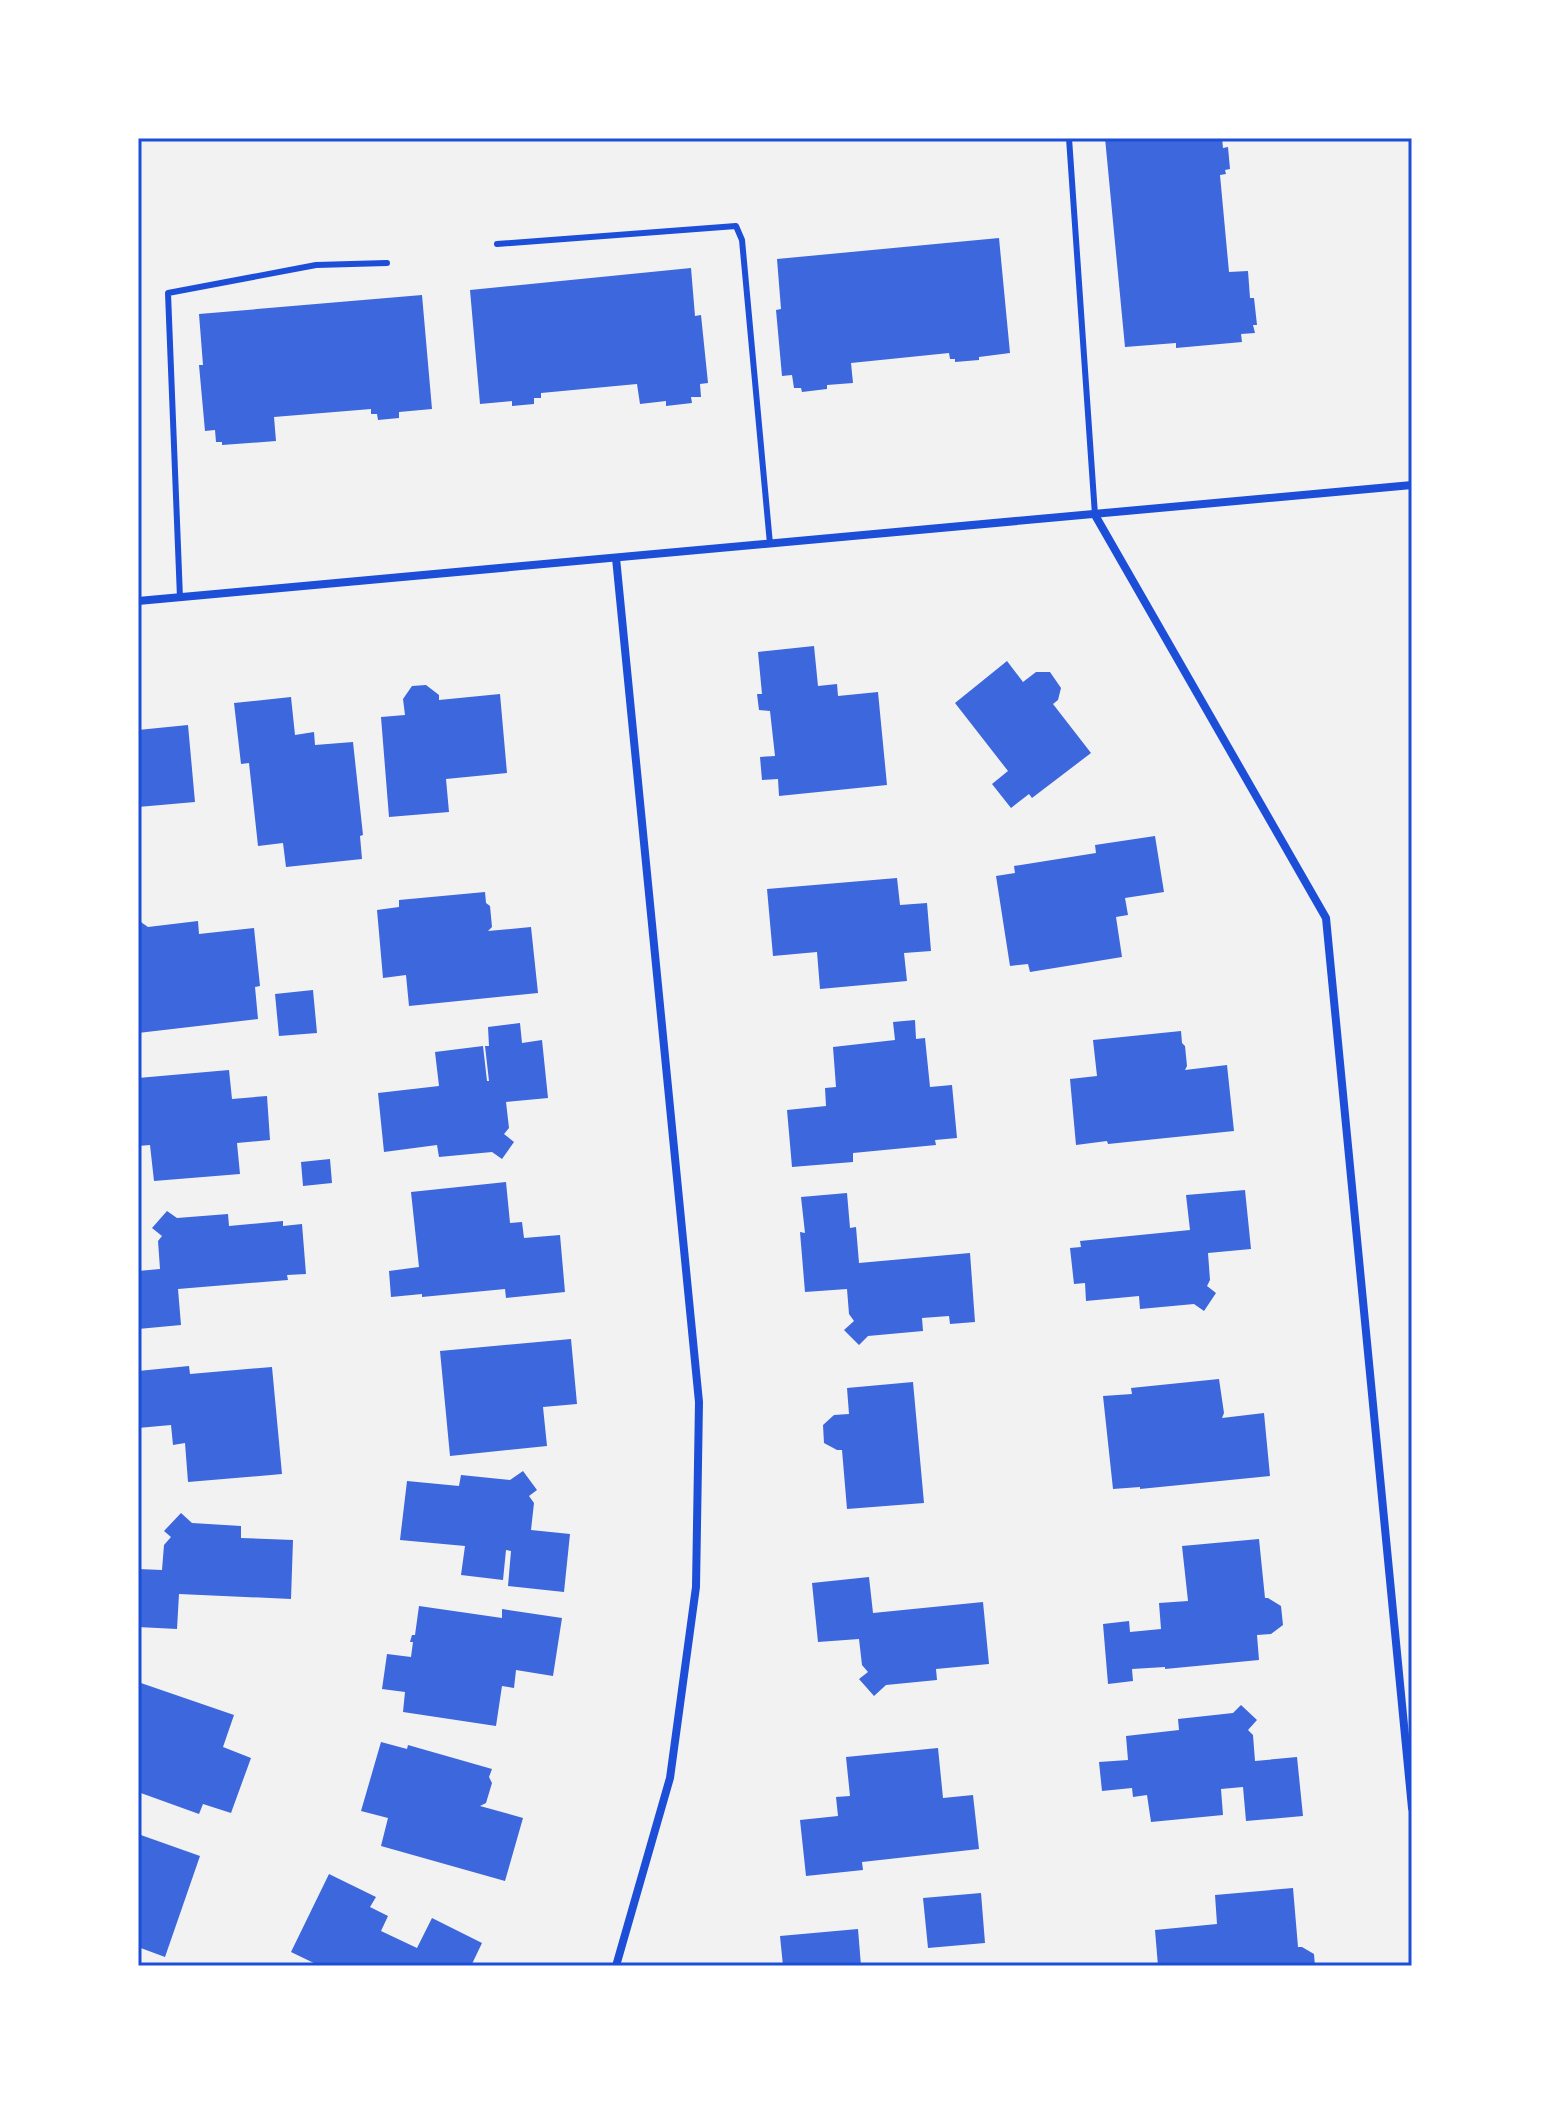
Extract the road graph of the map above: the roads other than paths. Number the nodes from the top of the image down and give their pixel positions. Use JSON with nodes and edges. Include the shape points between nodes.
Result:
{"nodes":[{"id":1,"x":1069,"y":138,"type":"edge"},
{"id":2,"x":497,"y":244,"type":"dead end"},
{"id":3,"x":387,"y":263,"type":"dead end"},
{"id":4,"x":1412,"y":485,"type":"edge"},
{"id":5,"x":1095,"y":515,"type":"junction"},
{"id":6,"x":770,"y":544,"type":"junction"},
{"id":7,"x":616,"y":558,"type":"junction"},
{"id":8,"x":180,"y":598,"type":"junction"},
{"id":9,"x":138,"y":601,"type":"edge"},
{"id":10,"x":1412,"y":1808,"type":"edge"},
{"id":11,"x":616,"y":1966,"type":"edge"}],
"edges":[{"from":1,"to":5,"type":"lane"},
{"from":2,"to":6,"type":"lane","via":[[736,226],[742,240]]},
{"from":3,"to":8,"type":"lane","via":[[316,265],[168,293]]},
{"from":4,"to":5,"type":"street"},
{"from":5,"to":6,"type":"street"},
{"from":5,"to":10,"type":"street","via":[[1326,918]]},
{"from":6,"to":7,"type":"street"},
{"from":7,"to":8,"type":"street"},
{"from":7,"to":11,"type":"street","via":[[699,1402],[696,1587],[670,1778]]},
{"from":8,"to":9,"type":"street"}]}
